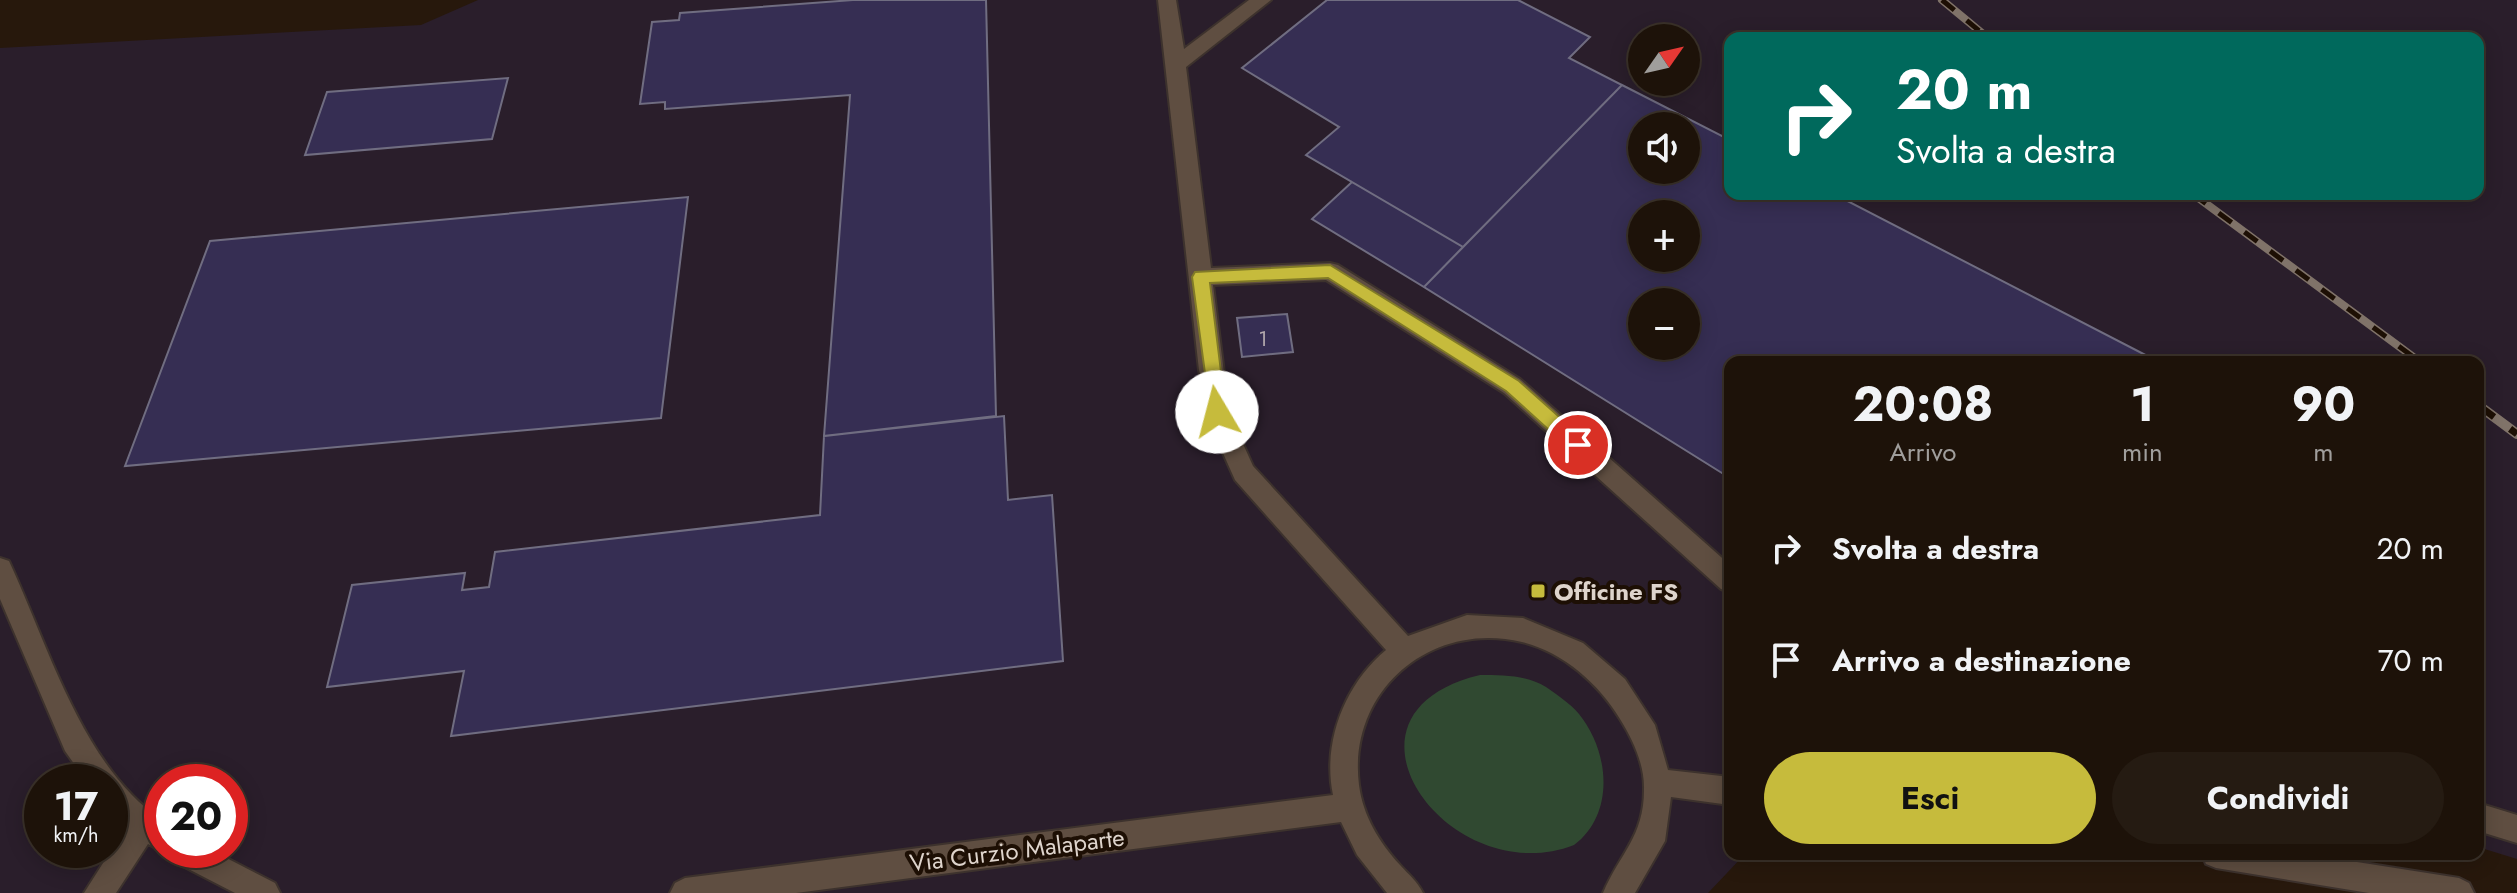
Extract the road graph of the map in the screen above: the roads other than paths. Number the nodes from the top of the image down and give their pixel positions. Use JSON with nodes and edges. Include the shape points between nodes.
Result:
{"nodes":[{"id":1,"x":1167,"y":0,"type":"edge"},
{"id":2,"x":1262,"y":0,"type":"edge"},
{"id":3,"x":1177,"y":64,"type":"junction"},
{"id":4,"x":1201,"y":277,"type":"junction"},
{"id":5,"x":0,"y":569,"type":"edge"},
{"id":6,"x":1724,"y":576,"type":"edge"},
{"id":7,"x":1404,"y":651,"type":"junction"},
{"id":8,"x":91,"y":764,"type":"edge"},
{"id":9,"x":1658,"y":782,"type":"junction"},
{"id":10,"x":1724,"y":790,"type":"edge"},
{"id":11,"x":128,"y":807,"type":"edge"},
{"id":12,"x":1349,"y":807,"type":"junction"},
{"id":13,"x":2484,"y":819,"type":"edge"},
{"id":14,"x":144,"y":822,"type":"edge"},
{"id":15,"x":2517,"y":829,"type":"edge"},
{"id":16,"x":144,"y":841,"type":"edge"},
{"id":17,"x":2253,"y":860,"type":"edge"},
{"id":18,"x":216,"y":868,"type":"edge"},
{"id":19,"x":99,"y":893,"type":"edge"},
{"id":20,"x":265,"y":893,"type":"edge"},
{"id":21,"x":685,"y":893,"type":"edge"},
{"id":22,"x":1408,"y":893,"type":"edge"},
{"id":23,"x":1618,"y":893,"type":"edge"},
{"id":24,"x":2459,"y":893,"type":"edge"}],
"edges":[{"from":1,"to":3,"type":"street"},
{"from":2,"to":3,"type":"street"},
{"from":3,"to":4,"type":"street"},
{"from":4,"to":6,"type":"street","via":[[1330,271],[1512,386]]},
{"from":4,"to":7,"type":"street","via":[[1217,412],[1227,445],[1244,473]]},
{"from":5,"to":8,"type":"street","via":[[75,742]]},
{"from":7,"to":9,"type":"street","via":[[1447,632],[1482,628],[1526,632],[1567,648],[1594,666],[1628,701],[1650,744]]},
{"from":7,"to":12,"type":"street","via":[[1376,675],[1351,719],[1344,760]]},
{"from":9,"to":10,"type":"street"},
{"from":9,"to":23,"type":"street","via":[[1652,841]]},
{"from":11,"to":14,"type":"street"},
{"from":12,"to":21,"type":"street","name":"Via Curzio Malaparte"},
{"from":12,"to":22,"type":"street","via":[[1371,853]]},
{"from":13,"to":15,"type":"street"},
{"from":16,"to":19,"type":"street"},
{"from":17,"to":24,"type":"street"},
{"from":18,"to":20,"type":"street"}]}
